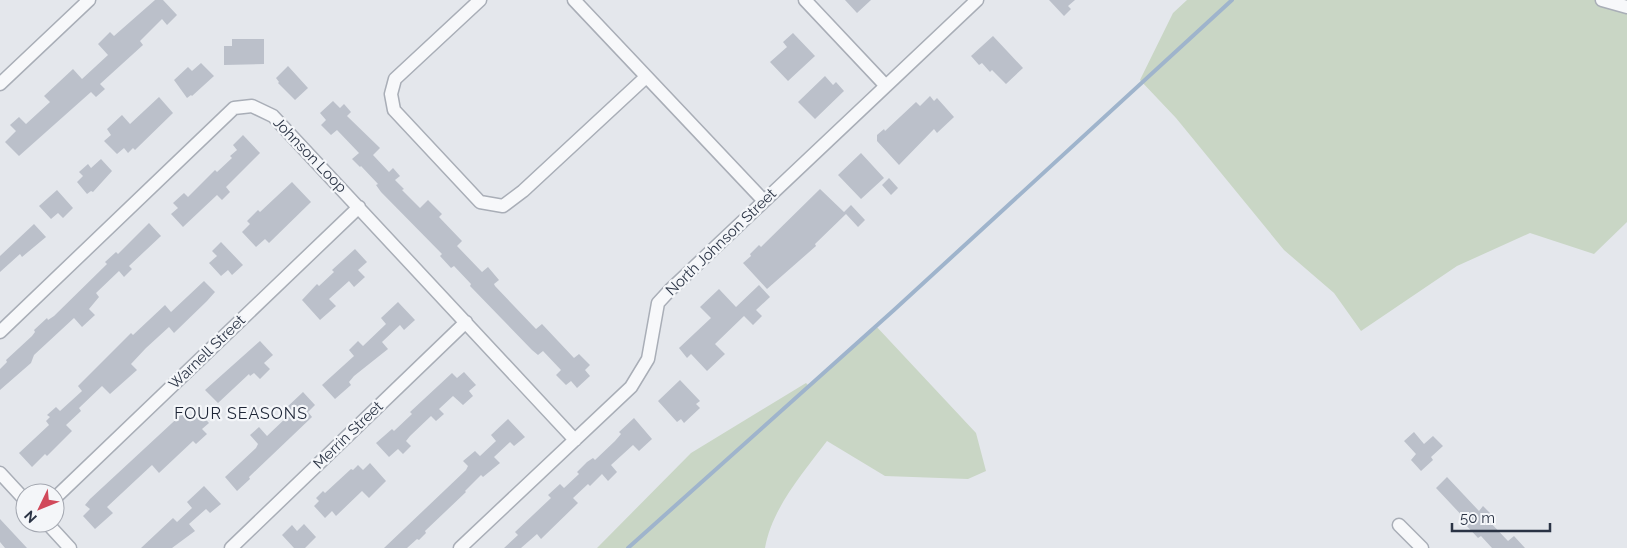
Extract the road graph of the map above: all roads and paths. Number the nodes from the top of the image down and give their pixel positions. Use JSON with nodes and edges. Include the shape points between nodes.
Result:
{"nodes":[{"id":1,"x":89,"y":0,"type":"edge"},
{"id":2,"x":480,"y":0,"type":"edge"},
{"id":3,"x":574,"y":0,"type":"edge"},
{"id":4,"x":805,"y":0,"type":"edge"},
{"id":5,"x":977,"y":0,"type":"edge"},
{"id":6,"x":1602,"y":0,"type":"edge"},
{"id":7,"x":1627,"y":7,"type":"edge"},
{"id":8,"x":646,"y":77,"type":"junction"},
{"id":9,"x":0,"y":84,"type":"edge"},
{"id":10,"x":886,"y":86,"type":"junction"},
{"id":11,"x":764,"y":201,"type":"junction"},
{"id":12,"x":359,"y":207,"type":"junction"},
{"id":13,"x":466,"y":322,"type":"junction"},
{"id":14,"x":0,"y":332,"type":"edge"},
{"id":15,"x":575,"y":440,"type":"junction"},
{"id":16,"x":0,"y":473,"type":"edge"},
{"id":17,"x":65,"y":488,"type":"edge"},
{"id":18,"x":15,"y":489,"type":"edge"},
{"id":19,"x":1399,"y":525,"type":"dead end"},
{"id":20,"x":56,"y":533,"type":"edge"},
{"id":21,"x":70,"y":548,"type":"edge"},
{"id":22,"x":231,"y":548,"type":"edge"},
{"id":23,"x":460,"y":548,"type":"edge"},
{"id":24,"x":1422,"y":548,"type":"edge"}],
"edges":[{"from":1,"to":9,"type":"street"},
{"from":2,"to":8,"type":"street","via":[[395,79],[391,94],[394,110],[480,202],[503,206],[523,191]]},
{"from":3,"to":8,"type":"street"},
{"from":4,"to":10,"type":"street"},
{"from":5,"to":10,"type":"street","name":"North Johnson Street"},
{"from":6,"to":7,"type":"street"},
{"from":8,"to":11,"type":"street"},
{"from":10,"to":11,"type":"street","name":"North Johnson Street"},
{"from":11,"to":15,"type":"street","name":"North Johnson Street","via":[[658,303],[648,359],[641,371],[631,387]]},
{"from":12,"to":13,"type":"street","name":"Johnson Loop"},
{"from":12,"to":14,"type":"street","name":"Johnson Loop","via":[[273,116],[252,106],[234,108]]},
{"from":12,"to":17,"type":"street","name":"Warnell Street"},
{"from":13,"to":15,"type":"street","name":"Johnson Loop"},
{"from":13,"to":22,"type":"street","name":"Merrin Street"},
{"from":15,"to":23,"type":"street","name":"North Johnson Street"},
{"from":16,"to":18,"type":"street"},
{"from":19,"to":24,"type":"street"},
{"from":20,"to":21,"type":"street"}]}
